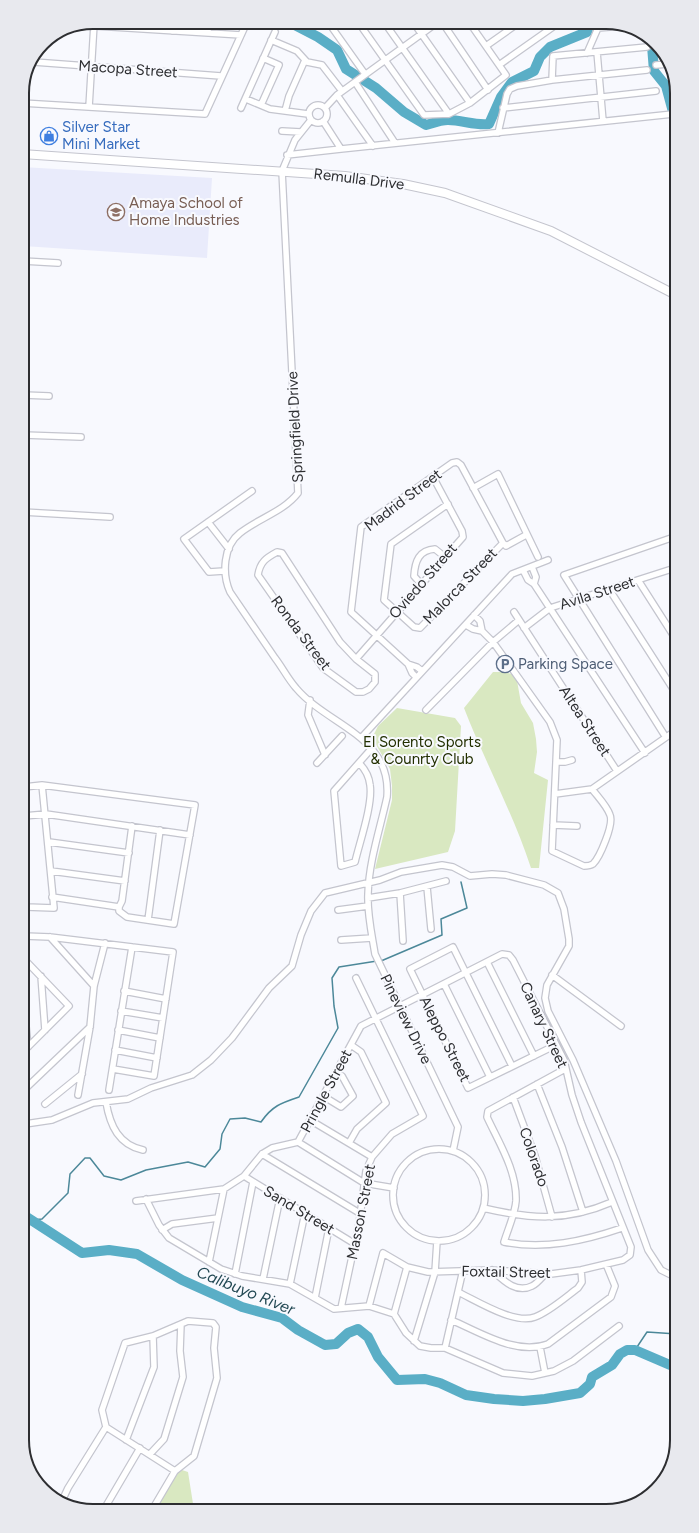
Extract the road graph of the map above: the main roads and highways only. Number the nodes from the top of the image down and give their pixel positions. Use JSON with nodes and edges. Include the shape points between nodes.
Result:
{"nodes":[{"id":1,"x":29,"y":154,"type":"edge"},
{"id":2,"x":670,"y":292,"type":"edge"}],
"edges":[{"from":1,"to":2,"type":"main road","name":"Remulla Drive","via":[[345,176],[445,193],[551,231]]}]}
